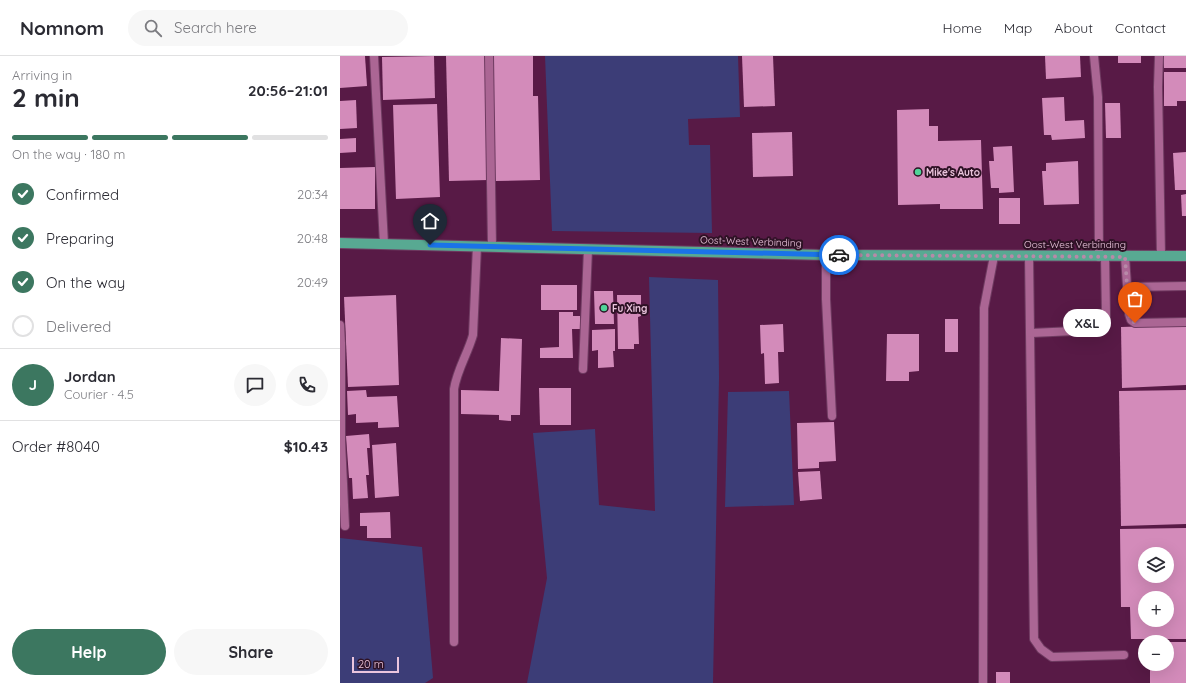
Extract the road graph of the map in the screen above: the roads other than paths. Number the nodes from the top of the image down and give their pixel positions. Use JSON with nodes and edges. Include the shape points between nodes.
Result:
{"nodes":[{"id":1,"x":374,"y":56,"type":"edge"},
{"id":2,"x":489,"y":56,"type":"edge"},
{"id":3,"x":1094,"y":56,"type":"edge"},
{"id":4,"x":1159,"y":56,"type":"edge"},
{"id":5,"x":340,"y":243,"type":"edge"},
{"id":6,"x":384,"y":244,"type":"junction"},
{"id":7,"x":477,"y":246,"type":"junction"},
{"id":8,"x":492,"y":246,"type":"junction"},
{"id":9,"x":588,"y":248,"type":"junction"},
{"id":10,"x":826,"y":255,"type":"junction"},
{"id":11,"x":994,"y":256,"type":"junction"},
{"id":12,"x":1029,"y":256,"type":"junction"},
{"id":13,"x":1102,"y":256,"type":"junction"},
{"id":14,"x":1161,"y":256,"type":"junction"},
{"id":15,"x":1186,"y":256,"type":"edge"},
{"id":16,"x":1125,"y":257,"type":"junction"},
{"id":17,"x":1186,"y":286,"type":"edge"},
{"id":18,"x":1127,"y":288,"type":"junction"},
{"id":19,"x":1186,"y":322,"type":"edge"},
{"id":20,"x":340,"y":325,"type":"edge"},
{"id":21,"x":1030,"y":333,"type":"junction"},
{"id":22,"x":583,"y":369,"type":"dead end"},
{"id":23,"x":832,"y":416,"type":"dead end"},
{"id":24,"x":345,"y":526,"type":"dead end"},
{"id":25,"x":454,"y":642,"type":"dead end"},
{"id":26,"x":1124,"y":655,"type":"dead end"},
{"id":27,"x":983,"y":683,"type":"edge"}],
"edges":[{"from":1,"to":6,"type":"street"},
{"from":2,"to":8,"type":"street"},
{"from":3,"to":13,"type":"street","via":[[1098,97]]},
{"from":4,"to":14,"type":"street"},
{"from":5,"to":6,"type":"main road","name":"Oost-West Verbinding"},
{"from":6,"to":7,"type":"main road","name":"Oost-West Verbinding"},
{"from":7,"to":8,"type":"main road","name":"Oost-West Verbinding"},
{"from":7,"to":25,"type":"street","via":[[473,335],[454,389]]},
{"from":8,"to":9,"type":"main road","name":"Oost-West Verbinding"},
{"from":9,"to":10,"type":"main road","name":"Oost-West Verbinding"},
{"from":9,"to":22,"type":"street"},
{"from":10,"to":11,"type":"main road","name":"Oost-West Verbinding"},
{"from":10,"to":23,"type":"street"},
{"from":11,"to":12,"type":"main road","name":"Oost-West Verbinding"},
{"from":11,"to":27,"type":"street","via":[[984,308]]},
{"from":12,"to":13,"type":"main road","name":"Oost-West Verbinding"},
{"from":12,"to":21,"type":"street"},
{"from":13,"to":16,"type":"main road","name":"Oost-West Verbinding"},
{"from":13,"to":21,"type":"street","via":[[1106,316],[1104,324],[1096,330]]},
{"from":14,"to":15,"type":"main road","name":"Oost-West Verbinding"},
{"from":14,"to":16,"type":"main road","name":"Oost-West Verbinding"},
{"from":16,"to":18,"type":"street"},
{"from":17,"to":18,"type":"street"},
{"from":18,"to":19,"type":"street","via":[[1129,314],[1135,323]]},
{"from":20,"to":24,"type":"street"},
{"from":21,"to":26,"type":"street","via":[[1034,639],[1041,649],[1052,657]]}]}
